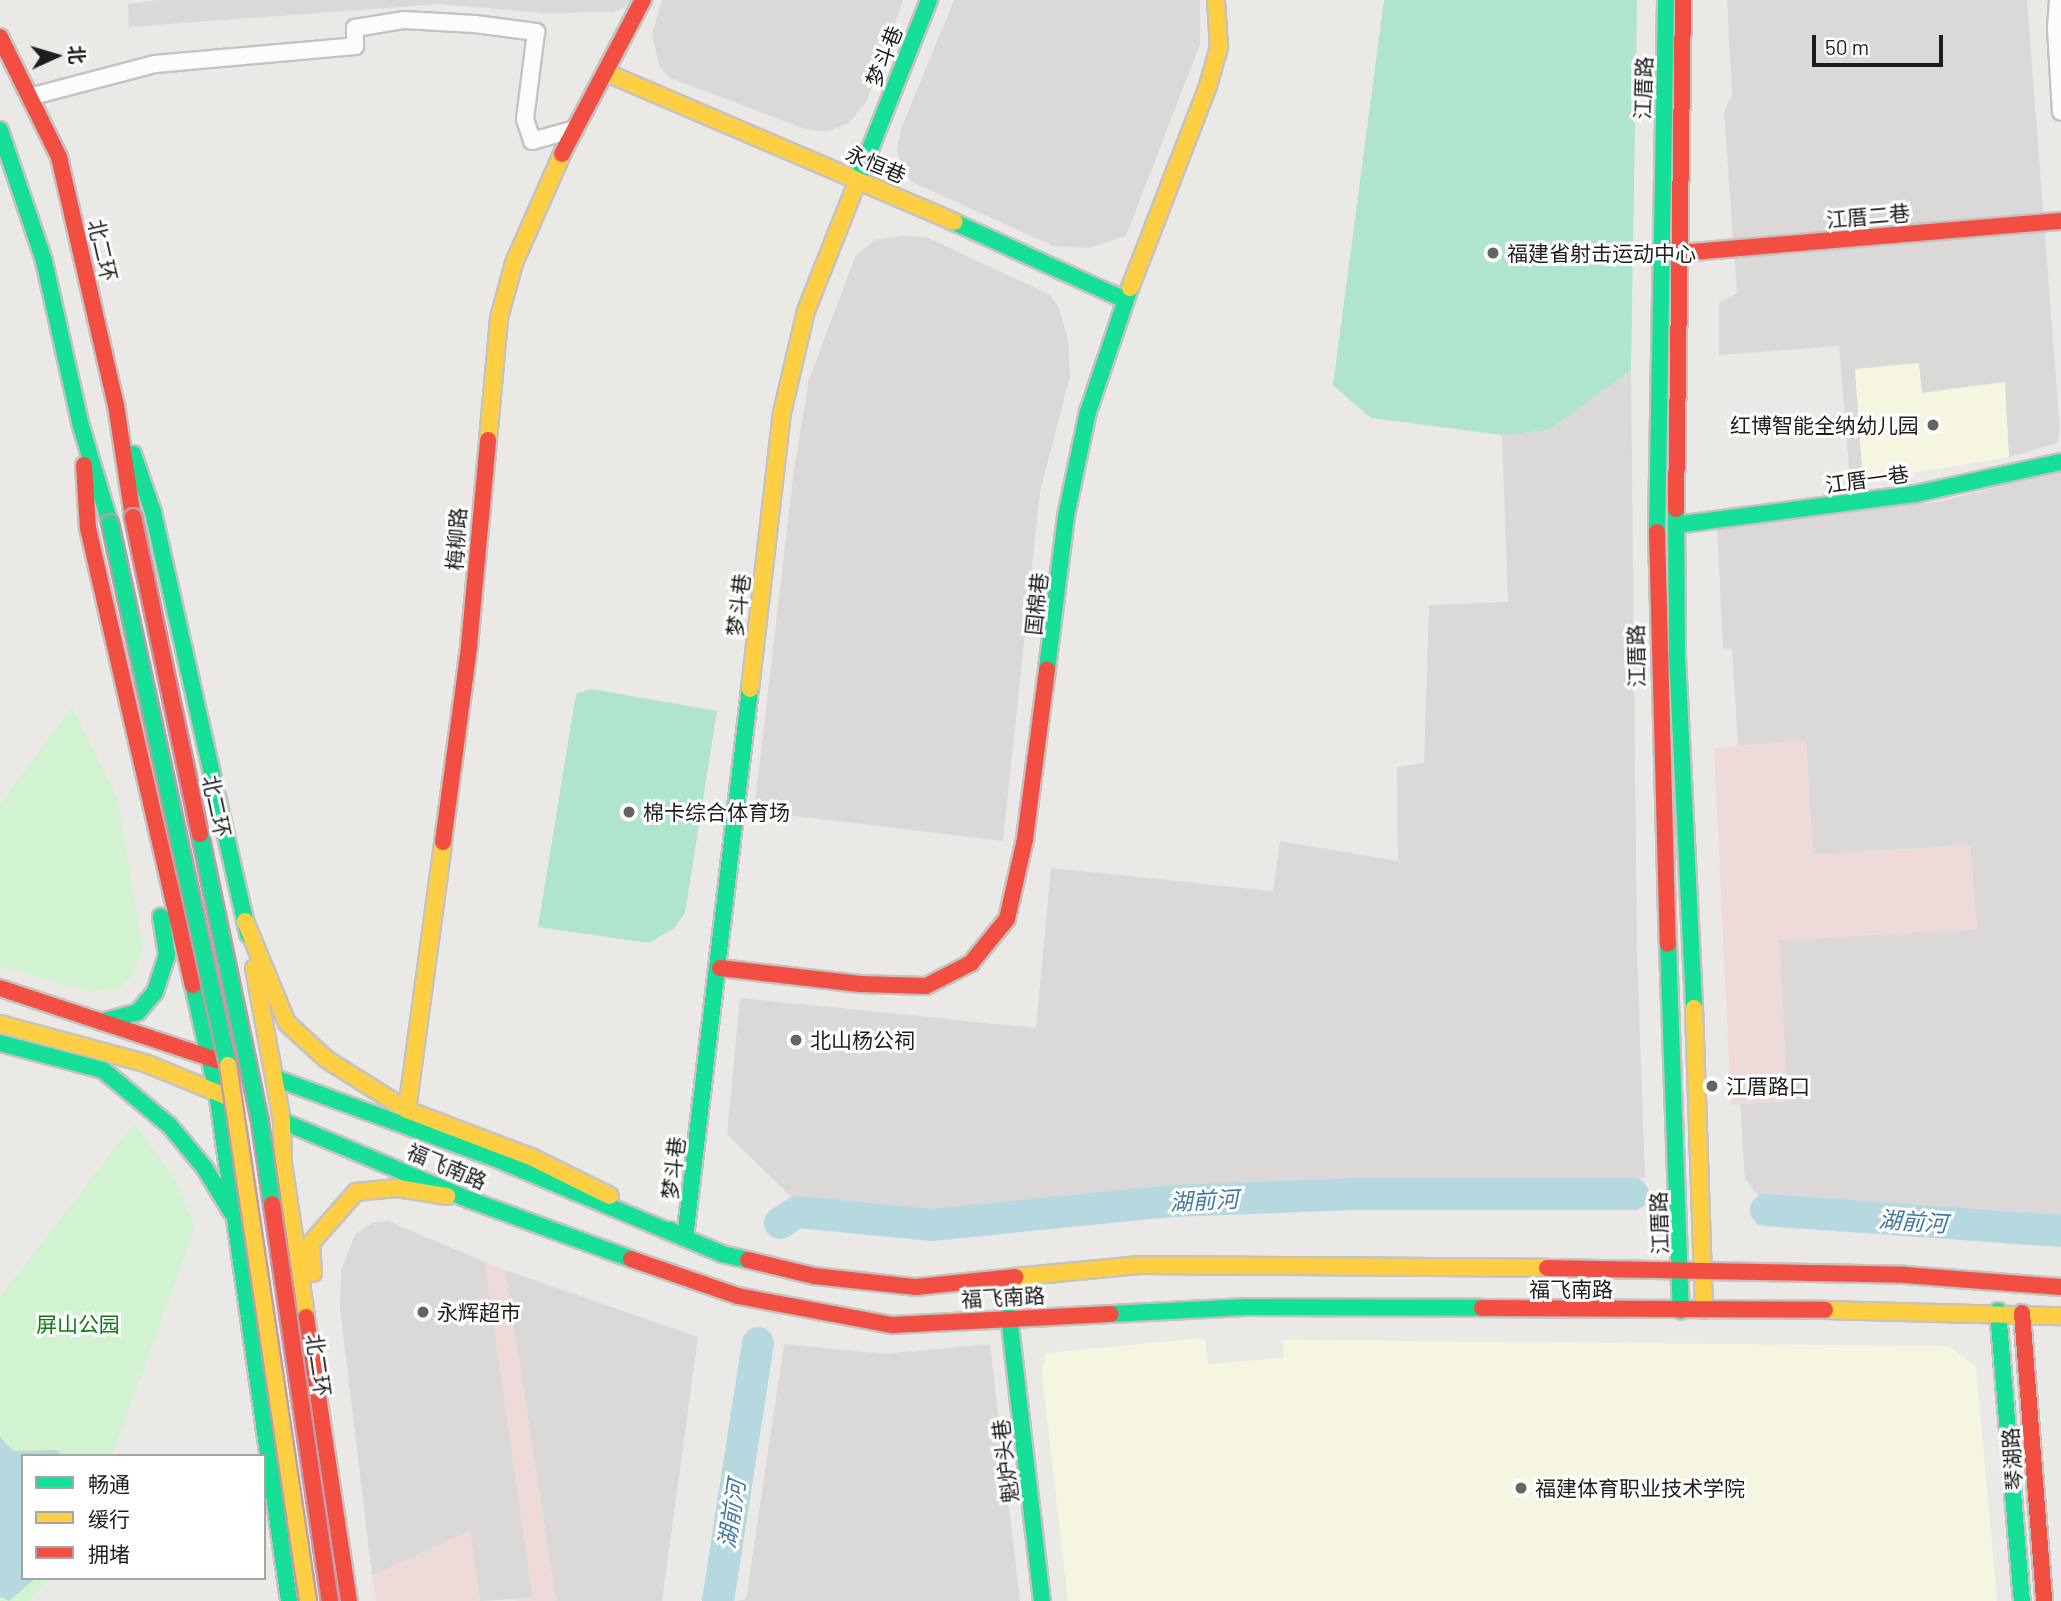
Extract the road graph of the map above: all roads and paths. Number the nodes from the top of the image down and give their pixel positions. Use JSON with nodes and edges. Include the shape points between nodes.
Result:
{"nodes":[{"id":1,"x":643,"y":0,"type":"edge"},
{"id":2,"x":929,"y":0,"type":"edge"},
{"id":3,"x":1216,"y":0,"type":"edge"},
{"id":4,"x":1666,"y":0,"type":"edge"},
{"id":5,"x":1683,"y":0,"type":"edge"},
{"id":6,"x":2058,"y":0,"type":"edge"},
{"id":7,"x":0,"y":37,"type":"edge"},
{"id":8,"x":607,"y":73,"type":"junction"},
{"id":9,"x":33,"y":96,"type":"junction"},
{"id":10,"x":2061,"y":113,"type":"edge"},
{"id":11,"x":575,"y":129,"type":"junction"},
{"id":12,"x":0,"y":130,"type":"edge"},
{"id":13,"x":858,"y":179,"type":"junction"},
{"id":14,"x":2061,"y":220,"type":"edge"},
{"id":15,"x":1679,"y":253,"type":"junction"},
{"id":16,"x":1125,"y":300,"type":"junction"},
{"id":17,"x":116,"y":405,"type":"junction"},
{"id":18,"x":81,"y":426,"type":"junction"},
{"id":19,"x":2061,"y":462,"type":"edge"},
{"id":20,"x":1676,"y":525,"type":"junction"},
{"id":21,"x":131,"y":712,"type":"junction"},
{"id":22,"x":222,"y":824,"type":"junction"},
{"id":23,"x":160,"y":841,"type":"junction"},
{"id":24,"x":245,"y":921,"type":"junction"},
{"id":25,"x":720,"y":968,"type":"junction"},
{"id":26,"x":0,"y":988,"type":"edge"},
{"id":27,"x":101,"y":1022,"type":"junction"},
{"id":28,"x":0,"y":1024,"type":"edge"},
{"id":29,"x":0,"y":1043,"type":"edge"},
{"id":30,"x":210,"y":1058,"type":"junction"},
{"id":31,"x":217,"y":1093,"type":"junction"},
{"id":32,"x":407,"y":1110,"type":"junction"},
{"id":33,"x":282,"y":1121,"type":"junction"},
{"id":34,"x":470,"y":1200,"type":"junction"},
{"id":35,"x":237,"y":1222,"type":"junction"},
{"id":36,"x":685,"y":1238,"type":"junction"},
{"id":37,"x":1681,"y":1272,"type":"junction"},
{"id":38,"x":1703,"y":1272,"type":"junction"},
{"id":39,"x":2061,"y":1287,"type":"edge"},
{"id":40,"x":306,"y":1308,"type":"junction"},
{"id":41,"x":1704,"y":1310,"type":"junction"},
{"id":42,"x":1681,"y":1311,"type":"junction"},
{"id":43,"x":1998,"y":1311,"type":"junction"},
{"id":44,"x":2022,"y":1313,"type":"junction"},
{"id":45,"x":249,"y":1315,"type":"junction"},
{"id":46,"x":2061,"y":1316,"type":"edge"},
{"id":47,"x":1009,"y":1317,"type":"junction"},
{"id":48,"x":319,"y":1409,"type":"junction"},
{"id":49,"x":289,"y":1601,"type":"edge"},
{"id":50,"x":309,"y":1601,"type":"edge"},
{"id":51,"x":330,"y":1601,"type":"edge"},
{"id":52,"x":349,"y":1601,"type":"edge"},
{"id":53,"x":1042,"y":1601,"type":"edge"},
{"id":54,"x":2022,"y":1601,"type":"edge"},
{"id":55,"x":2044,"y":1601,"type":"edge"}],
"edges":[{"from":1,"to":8,"type":"main road","name":"梅柳路"},
{"from":2,"to":13,"type":"main road","name":"梦斗巷"},
{"from":3,"to":16,"type":"main road","name":"国棉巷","via":[[1219,47],[1208,86]]},
{"from":4,"to":37,"type":"main road","name":"江厝路","via":[[1656,613]]},
{"from":5,"to":15,"type":"main road","name":"江厝路"},
{"from":6,"to":10,"type":"street"},
{"from":7,"to":9,"type":"main road","name":"北二环"},
{"from":8,"to":11,"type":"main road","name":"梅柳路"},
{"from":8,"to":13,"type":"main road","name":"永恒巷"},
{"from":9,"to":11,"type":"street","via":[[155,65],[355,46],[355,29],[391,22],[475,24],[536,32],[525,119],[532,141]]},
{"from":9,"to":17,"type":"main road","name":"北二环","via":[[59,157]]},
{"from":11,"to":32,"type":"main road","name":"梅柳路","via":[[514,262],[499,318],[469,646]]},
{"from":12,"to":18,"type":"main road","name":"北二环","via":[[44,261]]},
{"from":13,"to":16,"type":"main road","name":"永恒巷"},
{"from":13,"to":25,"type":"main road","name":"梦斗巷","via":[[806,311],[782,413]]},
{"from":14,"to":15,"type":"main road","name":"江厝二巷"},
{"from":15,"to":20,"type":"main road","name":"江厝路"},
{"from":16,"to":25,"type":"main road","name":"国棉巷","via":[[1088,412],[1066,516],[1025,839],[1007,919],[971,963],[926,986],[860,984]]},
{"from":17,"to":22,"type":"main road","via":[[153,512]]},
{"from":17,"to":51,"type":"main road","name":"北二环","bridge":true,"via":[[134,517],[260,1122]]},
{"from":18,"to":21,"type":"main road","via":[[88,528]]},
{"from":18,"to":50,"type":"main road","name":"北二环","bridge":true,"via":[[110,523],[237,1112]]},
{"from":19,"to":20,"type":"main road","name":"江厝一巷","via":[[1928,492]]},
{"from":20,"to":38,"type":"main road","name":"江厝路","via":[[1684,853],[1702,1161]]},
{"from":21,"to":23,"type":"main road"},
{"from":21,"to":27,"type":"main road","via":[[123,731],[167,955],[155,992],[138,1012]]},
{"from":22,"to":23,"type":"main road"},
{"from":22,"to":24,"type":"main road"},
{"from":23,"to":30,"type":"main road"},
{"from":24,"to":32,"type":"main road","via":[[287,1023],[363,1086]]},
{"from":24,"to":33,"type":"main road"},
{"from":25,"to":36,"type":"main road","name":"梦斗巷"},
{"from":26,"to":27,"type":"main road","name":"福飞南路"},
{"from":27,"to":30,"type":"main road","name":"福飞南路"},
{"from":28,"to":31,"type":"main road","name":"福飞南路","via":[[126,1058]]},
{"from":29,"to":35,"type":"main road","via":[[103,1070],[170,1126],[204,1167]]},
{"from":30,"to":31,"type":"main road"},
{"from":30,"to":36,"type":"main road","name":"福飞南路","via":[[494,1158]]},
{"from":31,"to":33,"type":"main road","name":"福飞南路"},
{"from":31,"to":35,"type":"main road"},
{"from":32,"to":36,"type":"main road","via":[[531,1157]]},
{"from":33,"to":34,"type":"main road","name":"福飞南路"},
{"from":33,"to":40,"type":"main road","via":[[283,1163]]},
{"from":34,"to":47,"type":"main road","name":"福飞南路","via":[[738,1296],[891,1325]]},
{"from":34,"to":48,"type":"main road","via":[[397,1188],[356,1192],[311,1243]]},
{"from":35,"to":45,"type":"main road"},
{"from":36,"to":37,"type":"main road","name":"福飞南路","via":[[722,1254],[814,1276],[916,1287],[1139,1265],[1419,1265]]},
{"from":37,"to":38,"type":"main road","name":"福飞南路"},
{"from":37,"to":42,"type":"main road","name":"江厝路"},
{"from":38,"to":39,"type":"main road","name":"福飞南路","via":[[1951,1276]]},
{"from":38,"to":41,"type":"main road","name":"江厝路"},
{"from":40,"to":45,"type":"main road"},
{"from":40,"to":48,"type":"main road"},
{"from":41,"to":42,"type":"main road","name":"福飞南路"},
{"from":41,"to":43,"type":"main road","name":"福飞南路"},
{"from":42,"to":47,"type":"main road","name":"福飞南路","via":[[1246,1307]]},
{"from":43,"to":44,"type":"main road","name":"福飞南路"},
{"from":43,"to":54,"type":"main road"},
{"from":44,"to":46,"type":"main road","name":"福飞南路"},
{"from":44,"to":55,"type":"main road","name":"琴湖路"},
{"from":45,"to":49,"type":"main road"},
{"from":47,"to":53,"type":"main road","name":"魁炉头巷"},
{"from":48,"to":52,"type":"main road"}]}
